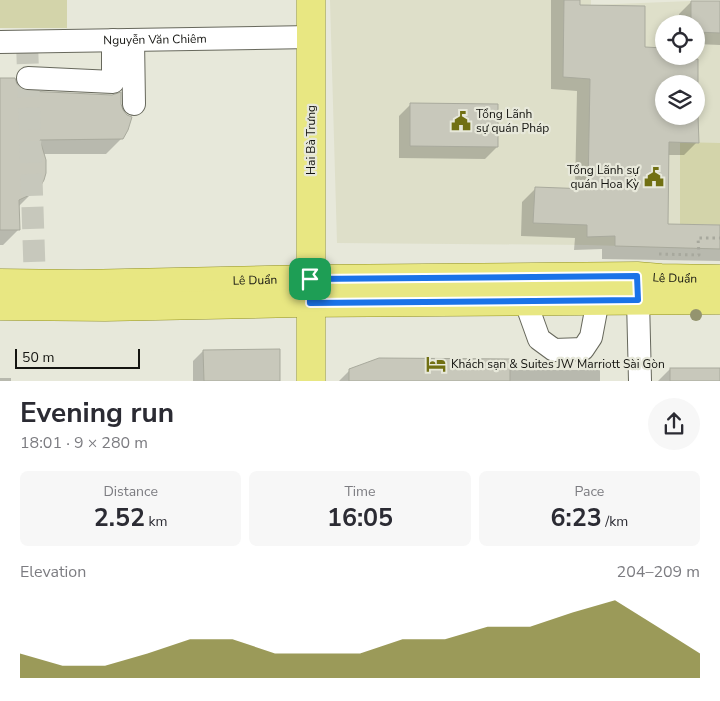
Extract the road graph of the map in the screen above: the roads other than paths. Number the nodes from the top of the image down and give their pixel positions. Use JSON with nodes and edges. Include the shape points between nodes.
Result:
{"nodes":[{"id":1,"x":311,"y":0,"type":"edge"},
{"id":2,"x":311,"y":37,"type":"junction"},
{"id":3,"x":123,"y":40,"type":"junction"},
{"id":4,"x":0,"y":42,"type":"edge"},
{"id":5,"x":28,"y":78,"type":"dead end"},
{"id":6,"x":134,"y":104,"type":"dead end"},
{"id":7,"x":642,"y":277,"type":"junction"},
{"id":8,"x":720,"y":279,"type":"edge"},
{"id":9,"x":0,"y":283,"type":"edge"},
{"id":10,"x":310,"y":291,"type":"junction"},
{"id":11,"x":512,"y":293,"type":"junction"},
{"id":12,"x":79,"y":295,"type":"junction"},
{"id":13,"x":598,"y":300,"type":"junction"},
{"id":14,"x":720,"y":300,"type":"edge"},
{"id":15,"x":0,"y":306,"type":"edge"},
{"id":16,"x":311,"y":381,"type":"edge"},
{"id":17,"x":640,"y":381,"type":"edge"}],
"edges":[{"from":1,"to":2,"type":"main road","name":"Hai Bà Trưng"},
{"from":2,"to":3,"type":"street","name":"Nguyễn Văn Chiêm"},
{"from":2,"to":10,"type":"main road","name":"Hai Bà Trưng"},
{"from":3,"to":4,"type":"street","name":"Nguyễn Văn Chiêm"},
{"from":3,"to":5,"type":"street","via":[[113,82]]},
{"from":3,"to":6,"type":"street"},
{"from":7,"to":8,"type":"main road","name":"Lê Duẩn"},
{"from":7,"to":11,"type":"main road","name":"Lê Duẩn"},
{"from":7,"to":13,"type":"main road","name":"Lê Duẩn"},
{"from":7,"to":14,"type":"main road","name":"Lê Duẩn"},
{"from":7,"to":17,"type":"street"},
{"from":9,"to":12,"type":"main road","name":"Lê Duẩn"},
{"from":10,"to":11,"type":"main road","name":"Lê Duẩn"},
{"from":10,"to":12,"type":"main road","name":"Lê Duẩn"},
{"from":10,"to":16,"type":"main road","name":"Hai Bà Trưng"},
{"from":11,"to":13,"type":"main road","name":"Lê Duẩn"},
{"from":11,"to":13,"type":"street","via":[[539,339],[554,350],[583,349],[591,337]]},
{"from":12,"to":15,"type":"main road","name":"Lê Duẩn"}]}
